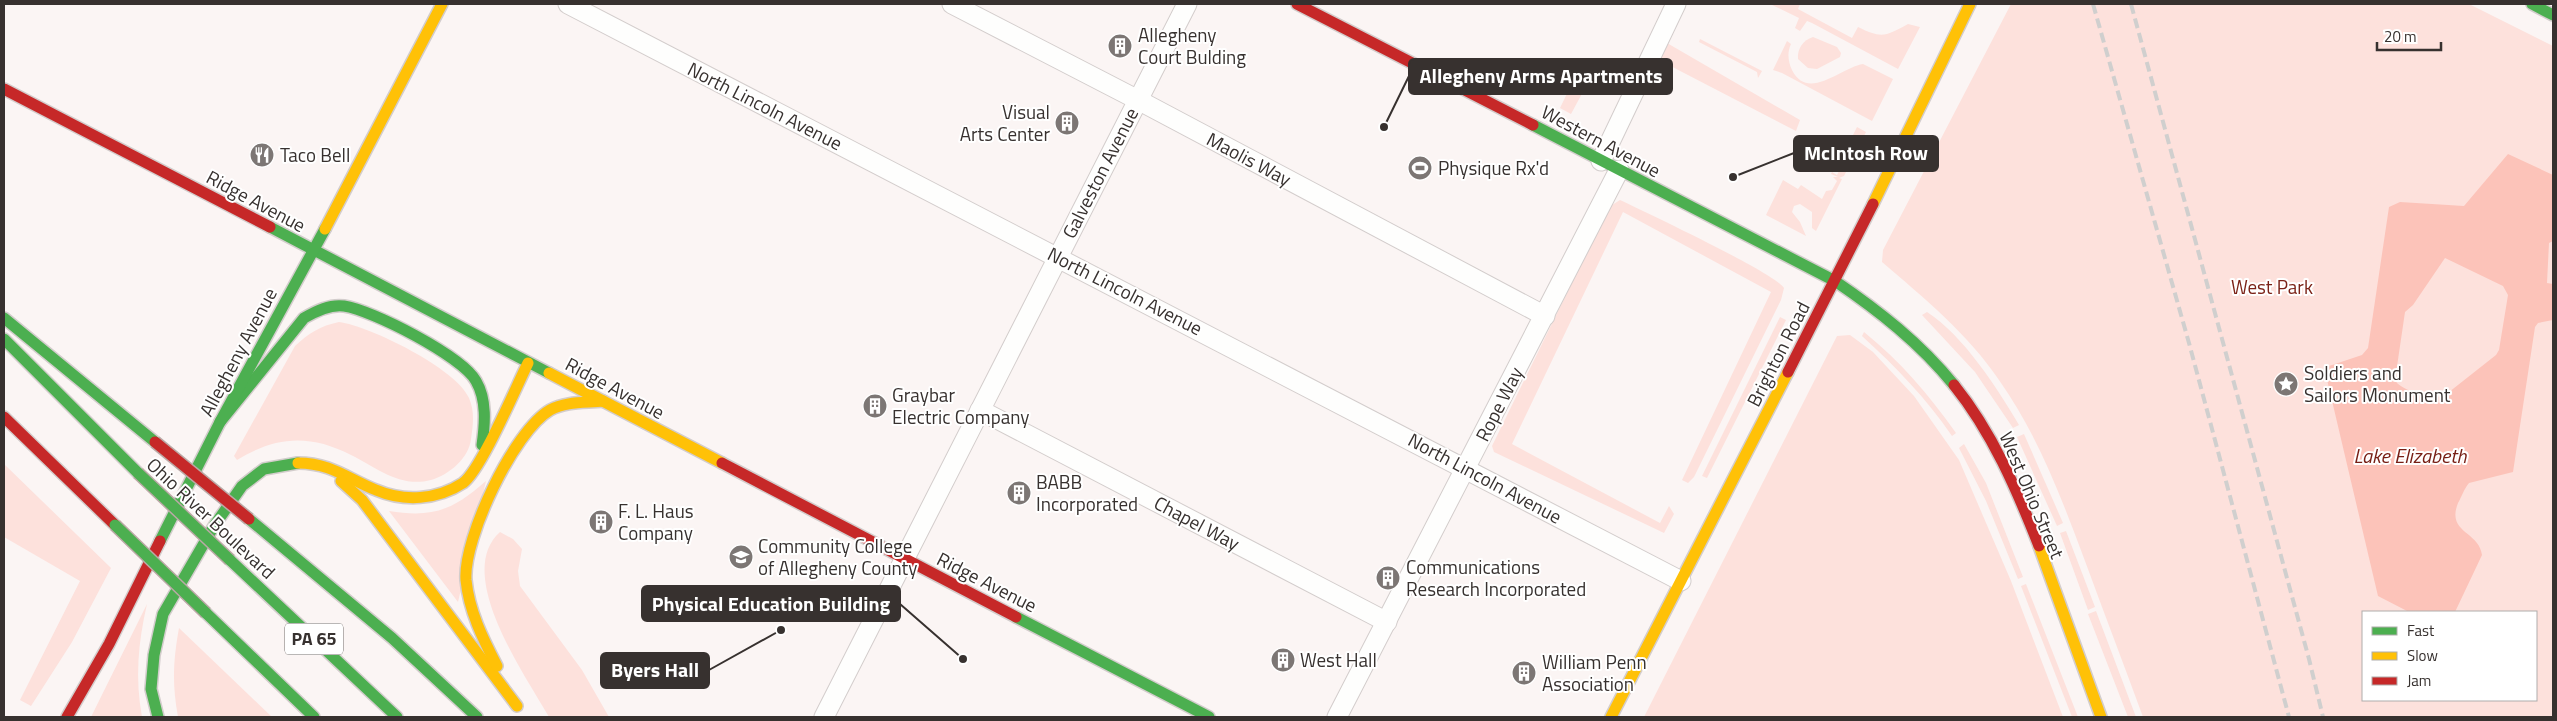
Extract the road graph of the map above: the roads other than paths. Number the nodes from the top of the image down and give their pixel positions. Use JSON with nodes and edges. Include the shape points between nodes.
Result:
{"nodes":[{"id":1,"x":442,"y":4,"type":"edge"},
{"id":2,"x":568,"y":4,"type":"edge"},
{"id":3,"x":952,"y":4,"type":"edge"},
{"id":4,"x":1187,"y":4,"type":"edge"},
{"id":5,"x":1298,"y":4,"type":"edge"},
{"id":6,"x":1676,"y":4,"type":"edge"},
{"id":7,"x":1970,"y":4,"type":"edge"},
{"id":8,"x":2532,"y":4,"type":"edge"},
{"id":9,"x":2553,"y":15,"type":"edge"},
{"id":10,"x":4,"y":89,"type":"edge"},
{"id":11,"x":1138,"y":100,"type":"junction"},
{"id":12,"x":1601,"y":160,"type":"junction"},
{"id":13,"x":1618,"y":170,"type":"junction"},
{"id":14,"x":313,"y":250,"type":"junction"},
{"id":15,"x":1058,"y":256,"type":"junction"},
{"id":16,"x":1835,"y":281,"type":"junction"},
{"id":17,"x":1545,"y":316,"type":"junction"},
{"id":18,"x":4,"y":318,"type":"edge"},
{"id":19,"x":4,"y":339,"type":"edge"},
{"id":20,"x":528,"y":362,"type":"junction"},
{"id":21,"x":603,"y":401,"type":"junction"},
{"id":22,"x":980,"y":410,"type":"junction"},
{"id":23,"x":4,"y":417,"type":"edge"},
{"id":24,"x":220,"y":422,"type":"junction"},
{"id":25,"x":480,"y":461,"type":"junction"},
{"id":26,"x":312,"y":463,"type":"junction"},
{"id":27,"x":1466,"y":468,"type":"junction"},
{"id":28,"x":906,"y":559,"type":"junction"},
{"id":29,"x":1681,"y":581,"type":"junction"},
{"id":30,"x":1386,"y":622,"type":"junction"},
{"id":31,"x":517,"y":706,"type":"junction"},
{"id":32,"x":67,"y":717,"type":"edge"},
{"id":33,"x":158,"y":717,"type":"edge"},
{"id":34,"x":314,"y":717,"type":"edge"},
{"id":35,"x":397,"y":717,"type":"edge"},
{"id":36,"x":477,"y":717,"type":"edge"},
{"id":37,"x":524,"y":717,"type":"edge"},
{"id":38,"x":824,"y":717,"type":"edge"},
{"id":39,"x":1210,"y":717,"type":"edge"},
{"id":40,"x":1337,"y":717,"type":"edge"},
{"id":41,"x":1611,"y":717,"type":"edge"},
{"id":42,"x":2101,"y":717,"type":"edge"}],
"edges":[{"from":1,"to":14,"type":"main road","name":"Allegheny Avenue"},
{"from":2,"to":15,"type":"street","name":"North Lincoln Avenue"},
{"from":3,"to":11,"type":"street","name":"Maolis Way"},
{"from":4,"to":11,"type":"street","name":"Galveston Avenue"},
{"from":5,"to":12,"type":"main road","name":"Western Avenue"},
{"from":6,"to":12,"type":"street"},
{"from":7,"to":16,"type":"main road","name":"Brighton Road"},
{"from":8,"to":9,"type":"main road"},
{"from":10,"to":14,"type":"main road","name":"Ridge Avenue"},
{"from":11,"to":15,"type":"street","name":"Galveston Avenue"},
{"from":11,"to":17,"type":"street","name":"Maolis Way"},
{"from":12,"to":13,"type":"main road","name":"Western Avenue"},
{"from":13,"to":16,"type":"main road","name":"Western Avenue"},
{"from":13,"to":17,"type":"street","name":"Rope Way"},
{"from":14,"to":20,"type":"main road","name":"Ridge Avenue"},
{"from":14,"to":24,"type":"main road","name":"Allegheny Avenue"},
{"from":15,"to":22,"type":"street","name":"Galveston Avenue"},
{"from":15,"to":27,"type":"street","name":"North Lincoln Avenue"},
{"from":16,"to":29,"type":"main road","name":"Brighton Road"},
{"from":16,"to":42,"type":"main road","name":"West Ohio Street","via":[[1881,314],[1925,354],[1971,408],[1991,440],[2019,501]]},
{"from":17,"to":27,"type":"street","name":"Rope Way"},
{"from":18,"to":36,"type":"main road","bridge":true,"via":[[392,638]]},
{"from":19,"to":35,"type":"main road","name":"Ohio River Boulevard","number":"PA 65","bridge":true,"via":[[138,473]]},
{"from":20,"to":21,"type":"main road","name":"Ridge Avenue"},
{"from":20,"to":25,"type":"main road"},
{"from":21,"to":28,"type":"main road","name":"Ridge Avenue"},
{"from":21,"to":31,"type":"main road","via":[[551,409],[533,424],[514,450],[470,545],[466,565],[472,617]]},
{"from":22,"to":28,"type":"street","name":"Galveston Avenue"},
{"from":22,"to":30,"type":"street","name":"Chapel Way"},
{"from":23,"to":34,"type":"main road","number":"PA 65","bridge":true},
{"from":24,"to":25,"type":"main road","via":[[304,318],[323,308],[356,308],[456,360],[474,377],[481,391],[485,423]]},
{"from":24,"to":32,"type":"main road","name":"Allegheny Avenue","via":[[109,644]]},
{"from":25,"to":26,"type":"main road","via":[[464,482],[436,495],[408,500]]},
{"from":26,"to":31,"type":"main road","via":[[340,480],[362,500]]},
{"from":26,"to":33,"type":"main road","via":[[289,463],[264,469],[242,486],[214,526],[163,614],[151,689]]},
{"from":27,"to":29,"type":"street","name":"North Lincoln Avenue"},
{"from":27,"to":30,"type":"street","name":"Rope Way"},
{"from":28,"to":38,"type":"street","name":"Galveston Avenue"},
{"from":28,"to":39,"type":"main road","name":"Ridge Avenue"},
{"from":29,"to":41,"type":"main road","name":"Brighton Road"},
{"from":30,"to":40,"type":"street","name":"Rope Way"},
{"from":31,"to":37,"type":"main road"}]}
